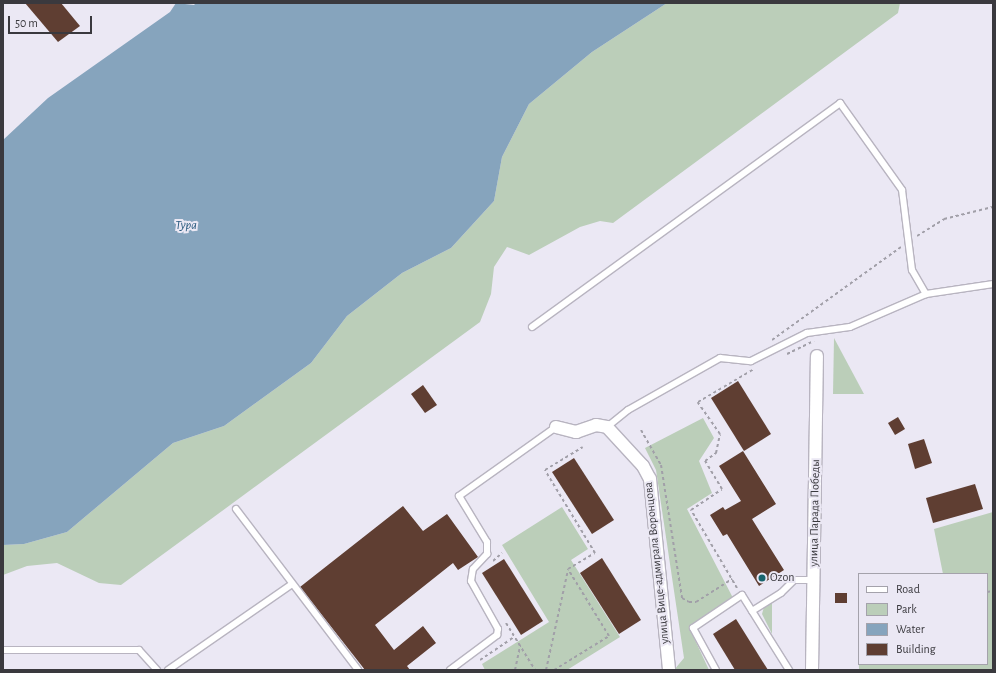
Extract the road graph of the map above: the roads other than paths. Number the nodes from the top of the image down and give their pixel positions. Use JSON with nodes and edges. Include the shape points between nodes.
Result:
{"nodes":[{"id":1,"x":993,"y":284,"type":"edge"},
{"id":2,"x":926,"y":294,"type":"junction"},
{"id":3,"x":532,"y":327,"type":"dead end"},
{"id":4,"x":817,"y":356,"type":"dead end"},
{"id":5,"x":556,"y":427,"type":"joint"},
{"id":6,"x":607,"y":427,"type":"junction"},
{"id":7,"x":236,"y":509,"type":"dead end"},
{"id":8,"x":814,"y":580,"type":"junction"},
{"id":9,"x":292,"y":584,"type":"junction"},
{"id":10,"x":752,"y":611,"type":"junction"},
{"id":11,"x":3,"y":650,"type":"edge"},
{"id":12,"x":157,"y":670,"type":"edge"},
{"id":13,"x":168,"y":670,"type":"edge"},
{"id":14,"x":358,"y":670,"type":"edge"},
{"id":15,"x":450,"y":670,"type":"edge"},
{"id":16,"x":669,"y":670,"type":"edge"},
{"id":17,"x":716,"y":670,"type":"edge"},
{"id":18,"x":789,"y":670,"type":"edge"},
{"id":19,"x":812,"y":670,"type":"edge"}],
"edges":[{"from":1,"to":2,"type":"lane"},
{"from":2,"to":3,"type":"lane","via":[[912,270],[902,190],[840,103]]},
{"from":2,"to":6,"type":"lane","via":[[850,327],[807,333],[751,361],[720,358],[628,410]]},
{"from":4,"to":8,"type":"street","name":"улица Парада Победы"},
{"from":5,"to":6,"type":"street","via":[[576,432],[596,425]]},
{"from":5,"to":15,"type":"lane","via":[[459,496],[487,542],[487,554],[474,569],[471,581],[498,629],[497,636]]},
{"from":6,"to":16,"type":"street","name":"улица Вице-адмирала Воронцова","via":[[643,466],[650,479]]},
{"from":7,"to":9,"type":"lane"},
{"from":8,"to":10,"type":"lane","via":[[794,580],[781,593]]},
{"from":8,"to":19,"type":"street","name":"улица Парада Победы"},
{"from":9,"to":13,"type":"lane"},
{"from":9,"to":14,"type":"lane"},
{"from":10,"to":17,"type":"lane","via":[[742,596],[693,628]]},
{"from":10,"to":18,"type":"lane"},
{"from":11,"to":12,"type":"lane","via":[[139,650]]}]}
